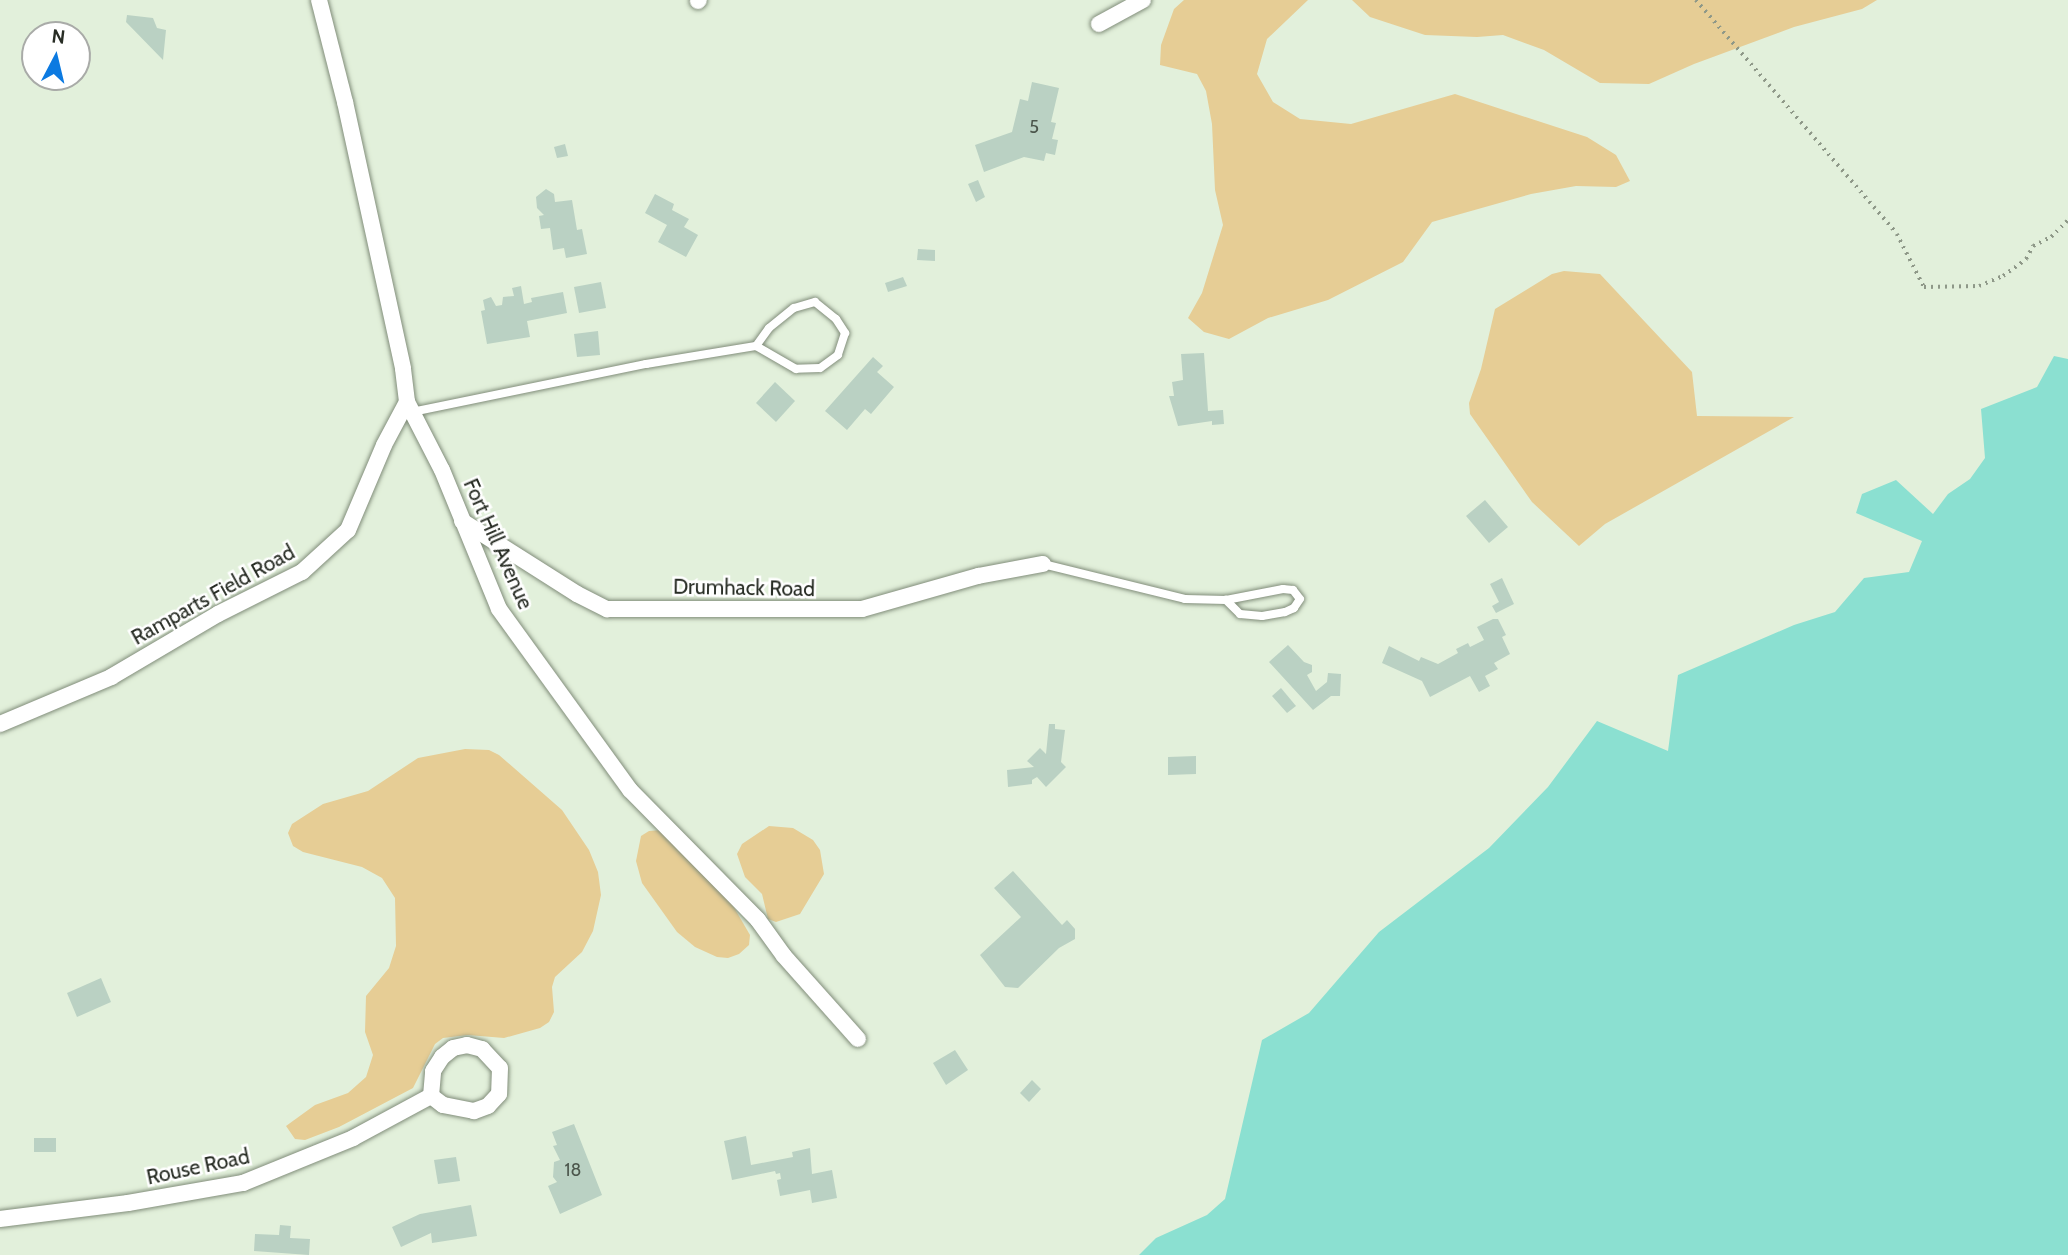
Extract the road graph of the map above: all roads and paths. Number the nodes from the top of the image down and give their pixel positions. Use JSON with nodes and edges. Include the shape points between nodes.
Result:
{"nodes":[{"id":1,"x":319,"y":0,"type":"edge"},
{"id":2,"x":1143,"y":0,"type":"edge"},
{"id":3,"x":1696,"y":0,"type":"edge"},
{"id":4,"x":1099,"y":24,"type":"dead end"},
{"id":5,"x":2068,"y":220,"type":"edge"},
{"id":6,"x":756,"y":346,"type":"junction"},
{"id":7,"x":409,"y":407,"type":"junction"},
{"id":8,"x":462,"y":522,"type":"junction"},
{"id":9,"x":1043,"y":564,"type":"joint"},
{"id":10,"x":1226,"y":600,"type":"junction"},
{"id":11,"x":0,"y":724,"type":"edge"},
{"id":12,"x":859,"y":1038,"type":"dead end"},
{"id":13,"x":431,"y":1096,"type":"junction"},
{"id":14,"x":0,"y":1219,"type":"edge"}],
"edges":[{"from":1,"to":7,"type":"street","name":"Fort Hill Avenue","via":[[354,142]]},
{"from":2,"to":4,"type":"street"},
{"from":3,"to":5,"type":"path","via":[[1897,234],[1924,287],[1979,286],[2003,276]]},
{"from":6,"to":6,"type":"lane","via":[[796,369],[820,368],[838,355],[845,333],[815,302],[794,307]]},
{"from":6,"to":7,"type":"lane"},
{"from":7,"to":8,"type":"street","name":"Fort Hill Avenue","via":[[442,470]]},
{"from":7,"to":11,"type":"street","name":"Ramparts Field Road","via":[[348,530],[302,572],[218,614],[111,677]]},
{"from":8,"to":9,"type":"street","name":"Drumhack Road","via":[[607,609],[862,608],[978,576]]},
{"from":8,"to":12,"type":"street","name":"Fort Hill Avenue","via":[[499,608],[630,790],[758,920],[784,956]]},
{"from":9,"to":10,"type":"lane","via":[[1185,600]]},
{"from":10,"to":10,"type":"lane","via":[[1240,614],[1262,616],[1294,608],[1300,599],[1293,590],[1283,589]]},
{"from":13,"to":13,"type":"street","via":[[433,1071],[453,1048],[482,1049],[500,1068],[499,1094],[488,1106],[459,1110]]},
{"from":13,"to":14,"type":"street","name":"Rouse Road","via":[[353,1138],[243,1183]]}]}
